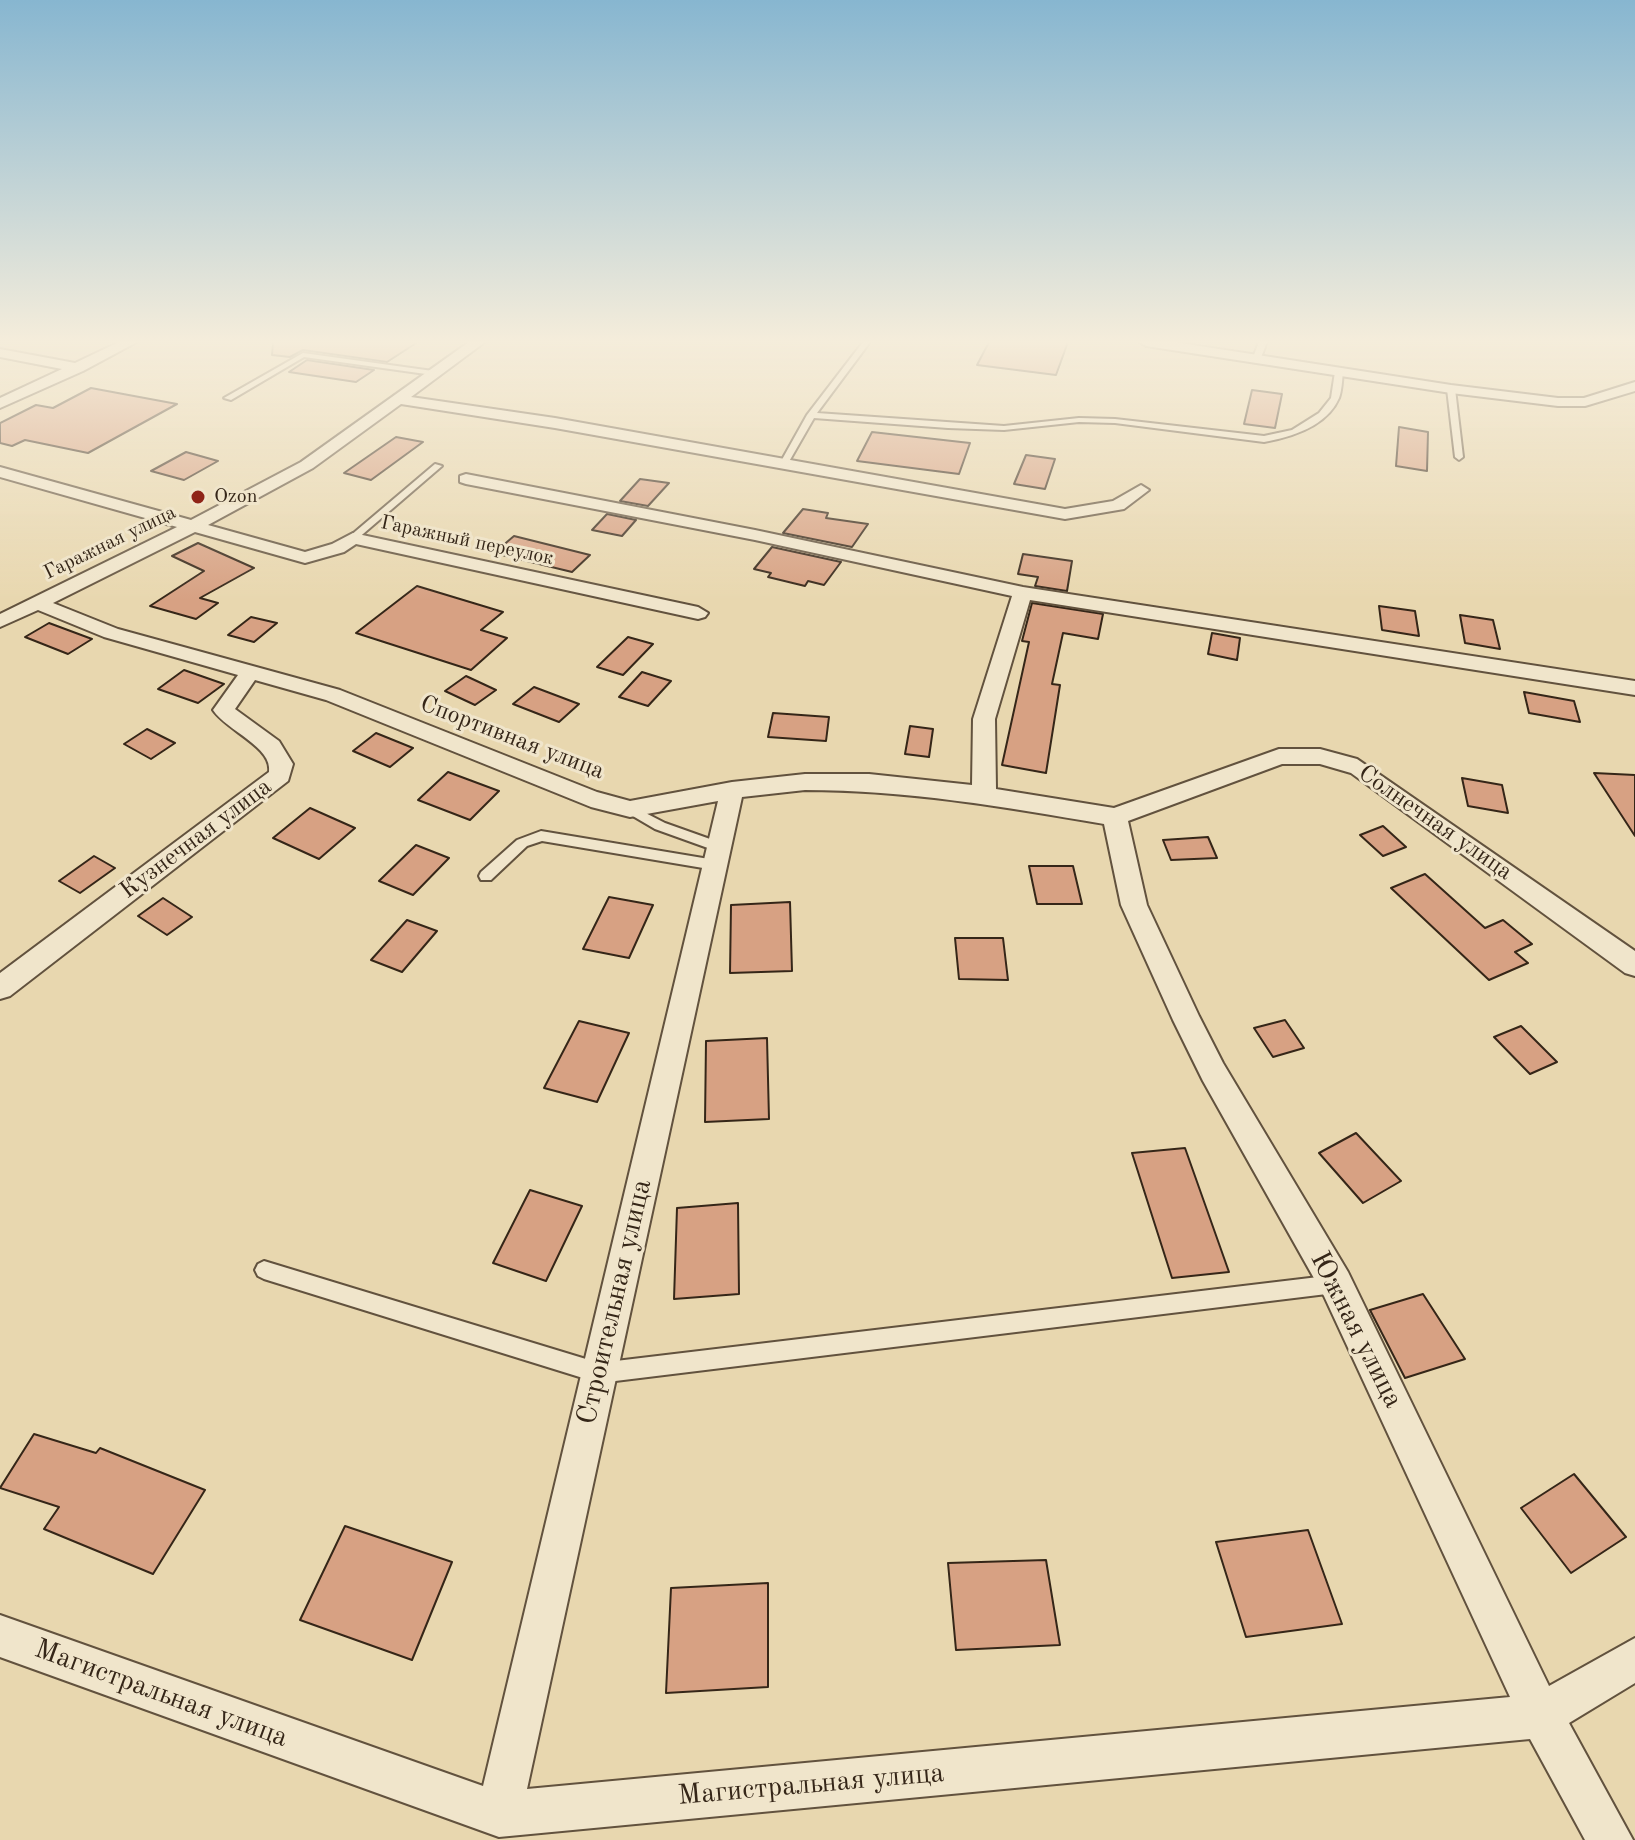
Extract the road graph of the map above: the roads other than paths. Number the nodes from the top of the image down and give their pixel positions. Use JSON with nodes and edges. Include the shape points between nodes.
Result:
{"nodes":[{"id":1,"x":357,"y":428,"type":"edge"},
{"id":2,"x":581,"y":428,"type":"edge"},
{"id":3,"x":804,"y":428,"type":"edge"},
{"id":4,"x":1172,"y":428,"type":"edge"},
{"id":5,"x":1306,"y":428,"type":"edge"},
{"id":6,"x":1456,"y":428,"type":"edge"},
{"id":7,"x":1459,"y":457,"type":"dead end"},
{"id":8,"x":783,"y":465,"type":"junction"},
{"id":9,"x":438,"y":466,"type":"dead end"},
{"id":10,"x":0,"y":472,"type":"edge"},
{"id":11,"x":466,"y":479,"type":"dead end"},
{"id":12,"x":1141,"y":490,"type":"dead end"},
{"id":13,"x":192,"y":527,"type":"junction"},
{"id":14,"x":353,"y":538,"type":"junction"},
{"id":15,"x":1023,"y":593,"type":"junction"},
{"id":16,"x":37,"y":603,"type":"junction"},
{"id":17,"x":698,"y":613,"type":"dead end"},
{"id":18,"x":0,"y":621,"type":"edge"},
{"id":19,"x":250,"y":672,"type":"junction"},
{"id":20,"x":1635,"y":688,"type":"edge"},
{"id":21,"x":732,"y":790,"type":"junction"},
{"id":22,"x":984,"y":795,"type":"junction"},
{"id":23,"x":630,"y":809,"type":"junction"},
{"id":24,"x":1115,"y":817,"type":"junction"},
{"id":25,"x":717,"y":856,"type":"junction"},
{"id":26,"x":486,"y":876,"type":"dead end"},
{"id":27,"x":1635,"y":965,"type":"edge"},
{"id":28,"x":0,"y":988,"type":"edge"},
{"id":29,"x":264,"y":1270,"type":"dead end"},
{"id":30,"x":1336,"y":1284,"type":"junction"},
{"id":31,"x":599,"y":1373,"type":"junction"},
{"id":32,"x":0,"y":1636,"type":"edge"},
{"id":33,"x":1635,"y":1659,"type":"edge"},
{"id":34,"x":1541,"y":1716,"type":"junction"},
{"id":35,"x":499,"y":1814,"type":"junction"},
{"id":36,"x":1610,"y":1840,"type":"edge"}],
"edges":[{"from":1,"to":13,"type":"street","name":"Гаражная улица","via":[[307,465]]},
{"from":2,"to":8,"type":"street"},
{"from":3,"to":8,"type":"lane"},
{"from":4,"to":5,"type":"lane","via":[[1264,439]]},
{"from":6,"to":7,"type":"lane"},
{"from":8,"to":12,"type":"street","via":[[1065,514],[1118,505]]},
{"from":9,"to":14,"type":"lane"},
{"from":10,"to":13,"type":"street","name":"Гаражный переулок"},
{"from":11,"to":15,"type":"street"},
{"from":13,"to":14,"type":"street","name":"Гаражный переулок","via":[[305,558]]},
{"from":13,"to":16,"type":"street","name":"Гаражная улица"},
{"from":14,"to":17,"type":"street","name":"Гаражный переулок"},
{"from":15,"to":20,"type":"street"},
{"from":15,"to":22,"type":"street","via":[[984,719]]},
{"from":16,"to":18,"type":"street","name":"Гаражная улица"},
{"from":16,"to":19,"type":"street","name":"Спортивная улица","via":[[111,633]]},
{"from":19,"to":23,"type":"street","name":"Спортивная улица","via":[[333,695],[591,799]]},
{"from":19,"to":28,"type":"street","name":"Кузнечная улица","via":[[224,710],[280,754],[280,775]]},
{"from":21,"to":22,"type":"street","name":"Спортивная улица","via":[[869,782]]},
{"from":21,"to":23,"type":"street","name":"Спортивная улица"},
{"from":21,"to":25,"type":"street","name":"Строительная улица"},
{"from":22,"to":24,"type":"street","name":"Солнечная улица"},
{"from":23,"to":25,"type":"lane"},
{"from":24,"to":27,"type":"street","name":"Солнечная улица","via":[[1279,757],[1335,758],[1359,768]]},
{"from":24,"to":30,"type":"street","name":"Южная улица","via":[[1134,905],[1187,1020]]},
{"from":25,"to":26,"type":"lane","via":[[541,836],[522,843]]},
{"from":25,"to":31,"type":"street","name":"Строительная улица"},
{"from":29,"to":31,"type":"lane"},
{"from":30,"to":31,"type":"lane"},
{"from":30,"to":34,"type":"street","name":"Южная улица"},
{"from":31,"to":35,"type":"street","name":"Строительная улица"},
{"from":32,"to":35,"type":"street","name":"Магистральная улица"},
{"from":33,"to":34,"type":"street","name":"Магистральная улица"},
{"from":34,"to":35,"type":"street","name":"Магистральная улица"},
{"from":34,"to":36,"type":"street","name":"Южная улица"}]}
